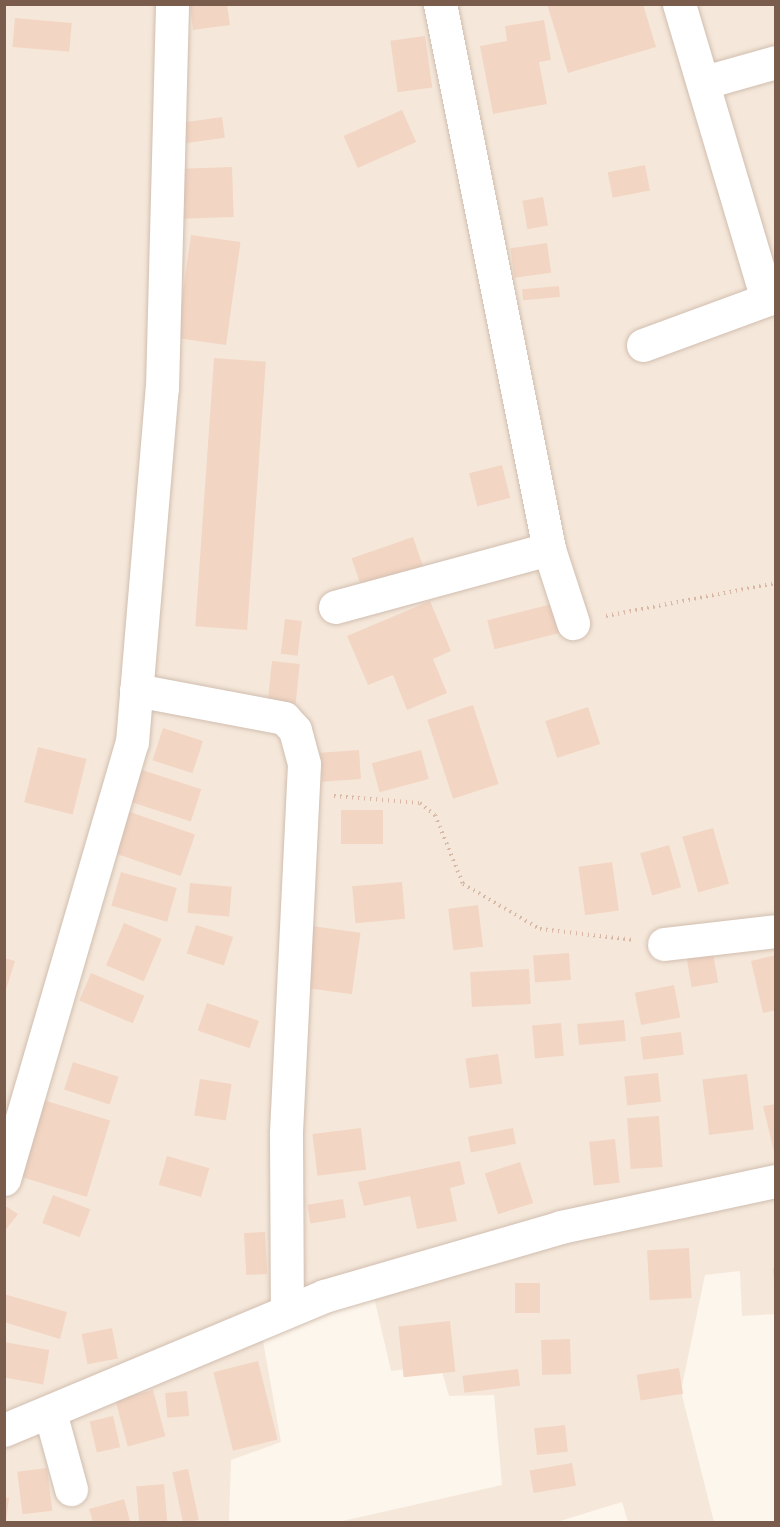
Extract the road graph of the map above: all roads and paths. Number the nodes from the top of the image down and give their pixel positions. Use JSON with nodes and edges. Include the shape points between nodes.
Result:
{"nodes":[{"id":1,"x":172,"y":4,"type":"edge"},
{"id":2,"x":440,"y":4,"type":"edge"},
{"id":3,"x":679,"y":4,"type":"edge"},
{"id":4,"x":776,"y":63,"type":"edge"},
{"id":5,"x":705,"y":82,"type":"junction"},
{"id":6,"x":771,"y":297,"type":"edge"},
{"id":7,"x":643,"y":345,"type":"dead end"},
{"id":8,"x":549,"y":549,"type":"junction"},
{"id":9,"x":776,"y":583,"type":"edge"},
{"id":10,"x":335,"y":607,"type":"dead end"},
{"id":11,"x":573,"y":623,"type":"joint"},
{"id":12,"x":136,"y":690,"type":"junction"},
{"id":13,"x":303,"y":797,"type":"junction"},
{"id":14,"x":776,"y":931,"type":"edge"},
{"id":15,"x":664,"y":944,"type":"joint"},
{"id":16,"x":10,"y":1132,"type":"edge"},
{"id":17,"x":4,"y":1179,"type":"edge"},
{"id":18,"x":776,"y":1181,"type":"edge"},
{"id":19,"x":287,"y":1309,"type":"junction"},
{"id":20,"x":50,"y":1412,"type":"junction"},
{"id":21,"x":4,"y":1430,"type":"edge"},
{"id":22,"x":71,"y":1489,"type":"dead end"}],
"edges":[{"from":1,"to":12,"type":"street","via":[[162,388]]},
{"from":2,"to":8,"type":"street"},
{"from":3,"to":5,"type":"street"},
{"from":4,"to":5,"type":"street"},
{"from":5,"to":6,"type":"street"},
{"from":6,"to":7,"type":"street"},
{"from":8,"to":10,"type":"street"},
{"from":8,"to":11,"type":"street"},
{"from":9,"to":11,"type":"path"},
{"from":12,"to":13,"type":"street","via":[[284,718],[295,730],[304,764]]},
{"from":12,"to":16,"type":"street","via":[[132,742]]},
{"from":13,"to":15,"type":"path","via":[[373,796],[420,803],[435,815],[463,884],[540,929]]},
{"from":13,"to":19,"type":"street","via":[[286,1135]]},
{"from":14,"to":15,"type":"street"},
{"from":16,"to":17,"type":"street"},
{"from":18,"to":19,"type":"street","via":[[561,1227]]},
{"from":19,"to":20,"type":"street"},
{"from":20,"to":21,"type":"street"},
{"from":20,"to":22,"type":"street"}]}
